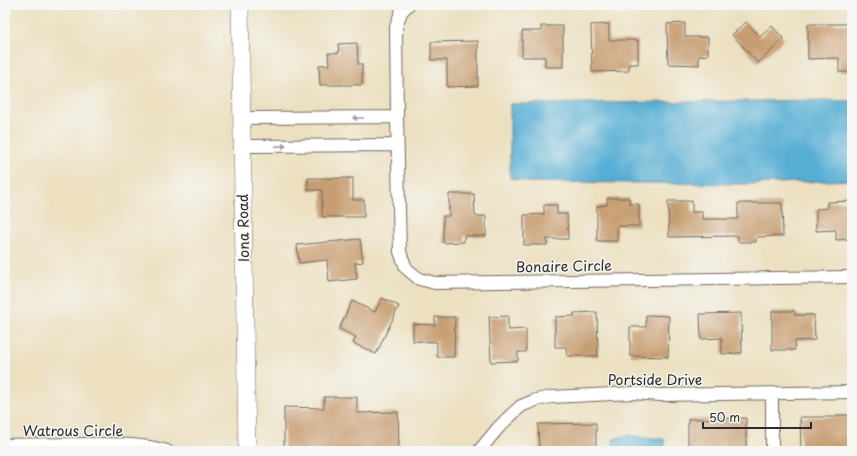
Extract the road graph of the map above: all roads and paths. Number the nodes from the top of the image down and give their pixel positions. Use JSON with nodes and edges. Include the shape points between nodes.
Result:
{"nodes":[{"id":1,"x":240,"y":5,"type":"edge"},
{"id":2,"x":408,"y":5,"type":"edge"},
{"id":3,"x":396,"y":117,"type":"junction"},
{"id":4,"x":242,"y":118,"type":"junction"},
{"id":5,"x":397,"y":145,"type":"junction"},
{"id":6,"x":242,"y":146,"type":"junction"},
{"id":7,"x":852,"y":277,"type":"edge"},
{"id":8,"x":852,"y":392,"type":"edge"},
{"id":9,"x":772,"y":394,"type":"junction"},
{"id":10,"x":5,"y":445,"type":"edge"},
{"id":11,"x":143,"y":448,"type":"edge"},
{"id":12,"x":167,"y":451,"type":"edge"},
{"id":13,"x":247,"y":451,"type":"edge"},
{"id":14,"x":479,"y":451,"type":"edge"},
{"id":15,"x":772,"y":451,"type":"edge"}],
"edges":[{"from":1,"to":4,"type":"street","name":"Iona Road"},
{"from":2,"to":3,"type":"street","name":"Bonaire Circle","via":[[401,12],[396,28]]},
{"from":3,"to":4,"type":"street","one_way":true},
{"from":3,"to":5,"type":"street","name":"Bonaire Circle"},
{"from":4,"to":6,"type":"street","name":"Iona Road"},
{"from":6,"to":5,"type":"street","one_way":true},
{"from":5,"to":7,"type":"street","name":"Bonaire Circle","via":[[400,252],[406,268],[419,279],[435,283]]},
{"from":6,"to":13,"type":"street","name":"Iona Road"},
{"from":8,"to":9,"type":"street","name":"Portside Drive"},
{"from":9,"to":14,"type":"street","name":"Portside Drive","via":[[633,393],[551,397],[521,406]]},
{"from":9,"to":15,"type":"street"},
{"from":10,"to":11,"type":"street","name":"Watrous Circle","via":[[102,444],[138,445]]},
{"from":11,"to":12,"type":"street","name":"Watrous Circle","via":[[154,447]]}]}
